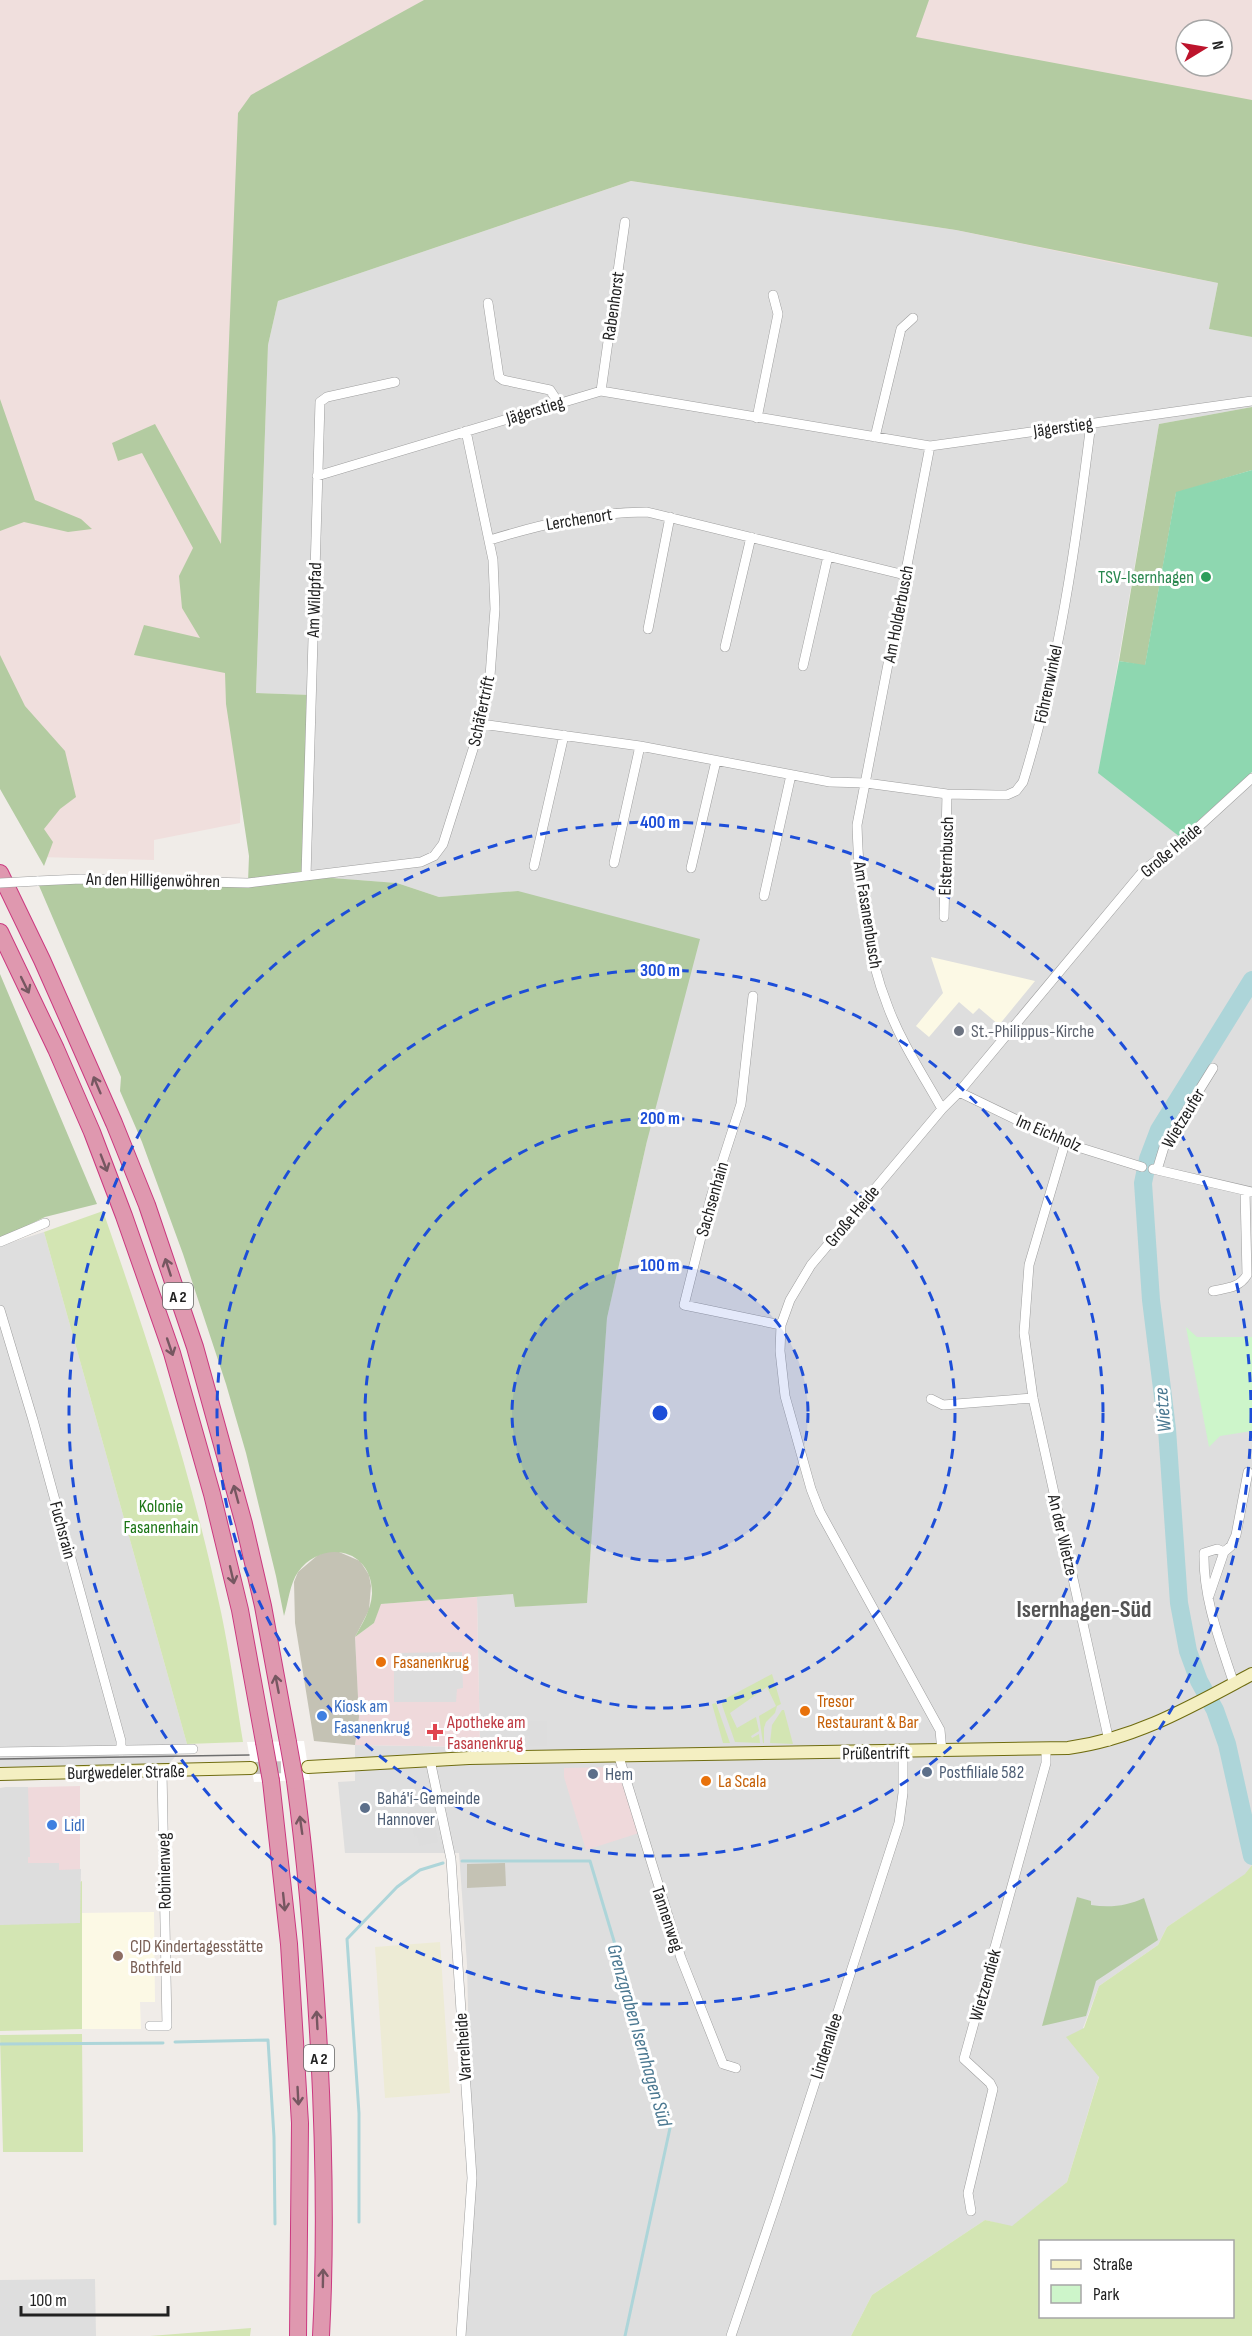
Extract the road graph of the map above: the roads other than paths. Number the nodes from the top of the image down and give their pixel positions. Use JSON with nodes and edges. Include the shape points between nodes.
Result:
{"nodes":[{"id":1,"x":625,"y":222,"type":"dead end"},
{"id":2,"x":773,"y":295,"type":"dead end"},
{"id":3,"x":488,"y":303,"type":"dead end"},
{"id":4,"x":913,"y":318,"type":"dead end"},
{"id":5,"x":395,"y":382,"type":"dead end"},
{"id":6,"x":601,"y":391,"type":"junction"},
{"id":7,"x":1252,"y":401,"type":"edge"},
{"id":8,"x":558,"y":402,"type":"junction"},
{"id":9,"x":758,"y":418,"type":"junction"},
{"id":10,"x":1091,"y":423,"type":"junction"},
{"id":11,"x":466,"y":431,"type":"junction"},
{"id":12,"x":875,"y":437,"type":"junction"},
{"id":13,"x":930,"y":446,"type":"junction"},
{"id":14,"x":317,"y":476,"type":"junction"},
{"id":15,"x":670,"y":517,"type":"junction"},
{"id":16,"x":751,"y":537,"type":"junction"},
{"id":17,"x":490,"y":540,"type":"junction"},
{"id":18,"x":828,"y":556,"type":"junction"},
{"id":19,"x":905,"y":575,"type":"junction"},
{"id":20,"x":648,"y":629,"type":"dead end"},
{"id":21,"x":725,"y":647,"type":"dead end"},
{"id":22,"x":803,"y":666,"type":"dead end"},
{"id":23,"x":481,"y":724,"type":"junction"},
{"id":24,"x":564,"y":735,"type":"junction"},
{"id":25,"x":640,"y":747,"type":"junction"},
{"id":26,"x":716,"y":761,"type":"junction"},
{"id":27,"x":791,"y":775,"type":"junction"},
{"id":28,"x":1252,"y":778,"type":"edge"},
{"id":29,"x":866,"y":783,"type":"junction"},
{"id":30,"x":947,"y":794,"type":"junction"},
{"id":31,"x":614,"y":862,"type":"dead end"},
{"id":32,"x":534,"y":866,"type":"dead end"},
{"id":33,"x":692,"y":867,"type":"dead end"},
{"id":34,"x":0,"y":873,"type":"edge"},
{"id":35,"x":306,"y":876,"type":"junction"},
{"id":36,"x":0,"y":883,"type":"edge"},
{"id":37,"x":764,"y":896,"type":"dead end"},
{"id":38,"x":944,"y":917,"type":"dead end"},
{"id":39,"x":0,"y":932,"type":"edge"},
{"id":40,"x":753,"y":996,"type":"dead end"},
{"id":41,"x":1213,"y":1068,"type":"dead end"},
{"id":42,"x":959,"y":1092,"type":"junction"},
{"id":43,"x":942,"y":1109,"type":"junction"},
{"id":44,"x":1065,"y":1143,"type":"junction"},
{"id":45,"x":1142,"y":1167,"type":"dead end"},
{"id":46,"x":1249,"y":1192,"type":"edge"},
{"id":47,"x":45,"y":1223,"type":"dead end"},
{"id":48,"x":0,"y":1242,"type":"edge"},
{"id":49,"x":1213,"y":1291,"type":"dead end"},
{"id":50,"x":0,"y":1310,"type":"edge"},
{"id":51,"x":781,"y":1325,"type":"junction"},
{"id":52,"x":1033,"y":1398,"type":"junction"},
{"id":53,"x":931,"y":1399,"type":"dead end"},
{"id":54,"x":1248,"y":1472,"type":"dead end"},
{"id":55,"x":1224,"y":1552,"type":"junction"},
{"id":56,"x":1208,"y":1601,"type":"junction"},
{"id":57,"x":1252,"y":1674,"type":"edge"},
{"id":58,"x":1234,"y":1684,"type":"junction"},
{"id":59,"x":1109,"y":1741,"type":"junction"},
{"id":60,"x":194,"y":1749,"type":"dead end"},
{"id":61,"x":1046,"y":1750,"type":"junction"},
{"id":62,"x":121,"y":1751,"type":"junction"},
{"id":63,"x":0,"y":1752,"type":"edge"},
{"id":64,"x":903,"y":1752,"type":"junction"},
{"id":65,"x":942,"y":1752,"type":"junction"},
{"id":66,"x":619,"y":1757,"type":"junction"},
{"id":67,"x":430,"y":1760,"type":"junction"},
{"id":68,"x":308,"y":1767,"type":"tunnel mouth"},
{"id":69,"x":251,"y":1768,"type":"tunnel mouth"},
{"id":70,"x":162,"y":1771,"type":"junction"},
{"id":71,"x":0,"y":1774,"type":"edge"},
{"id":72,"x":150,"y":2026,"type":"dead end"},
{"id":73,"x":736,"y":2068,"type":"dead end"},
{"id":74,"x":971,"y":2211,"type":"dead end"},
{"id":75,"x":297,"y":2336,"type":"edge"},
{"id":76,"x":321,"y":2336,"type":"edge"},
{"id":77,"x":461,"y":2336,"type":"edge"},
{"id":78,"x":731,"y":2336,"type":"edge"}],
"edges":[{"from":1,"to":6,"type":"street","name":"Rabenhorst"},
{"from":2,"to":9,"type":"street","via":[[778,314]]},
{"from":3,"to":8,"type":"street","via":[[499,377],[550,390]]},
{"from":4,"to":12,"type":"street","via":[[901,328]]},
{"from":5,"to":14,"type":"street","name":"Am Wildpfad","via":[[327,397],[320,402]]},
{"from":6,"to":8,"type":"street","name":"Jägerstieg"},
{"from":6,"to":9,"type":"street","name":"Jägerstieg"},
{"from":7,"to":10,"type":"street","name":"Jägerstieg"},
{"from":8,"to":11,"type":"street","name":"Jägerstieg"},
{"from":9,"to":12,"type":"street","name":"Jägerstieg"},
{"from":10,"to":13,"type":"street","name":"Jägerstieg"},
{"from":10,"to":30,"type":"street","name":"Föhrenwinkel","via":[[1082,500],[1050,683],[1023,783],[1007,795]]},
{"from":11,"to":14,"type":"street","name":"Jägerstieg"},
{"from":11,"to":17,"type":"street","name":"Schäfertrift"},
{"from":12,"to":13,"type":"street","name":"Jägerstieg"},
{"from":13,"to":19,"type":"street","name":"Am Holderbusch"},
{"from":14,"to":35,"type":"street","name":"Am Wildpfad"},
{"from":15,"to":16,"type":"street","name":"Lerchenort"},
{"from":15,"to":17,"type":"street","name":"Lerchenort","via":[[647,512],[599,514]]},
{"from":15,"to":20,"type":"street"},
{"from":16,"to":18,"type":"street","name":"Lerchenort"},
{"from":16,"to":21,"type":"street"},
{"from":17,"to":23,"type":"street","name":"Schäfertrift","via":[[495,609],[490,676]]},
{"from":18,"to":19,"type":"street","name":"Lerchenort"},
{"from":18,"to":22,"type":"street"},
{"from":19,"to":29,"type":"street","name":"Am Holderbusch"},
{"from":23,"to":24,"type":"street"},
{"from":23,"to":35,"type":"street","name":"Schäfertrift","via":[[443,844],[434,856],[421,862]]},
{"from":24,"to":25,"type":"street"},
{"from":24,"to":32,"type":"street"},
{"from":25,"to":26,"type":"street"},
{"from":25,"to":31,"type":"street"},
{"from":26,"to":27,"type":"street"},
{"from":26,"to":33,"type":"street"},
{"from":27,"to":29,"type":"street"},
{"from":27,"to":37,"type":"street"},
{"from":28,"to":42,"type":"street","name":"Große Heide","via":[[1182,842],[1145,869]]},
{"from":29,"to":30,"type":"street","name":"Föhrenwinkel"},
{"from":29,"to":43,"type":"street","name":"Am Fasanenbusch","via":[[858,834],[869,951],[888,1009]]},
{"from":30,"to":38,"type":"street","name":"Elsternbusch"},
{"from":76,"to":34,"type":"highway","number":"A 2","one_way":true,"bridge":true,"via":[[323,2124],[312,1929],[295,1781],[263,1606],[221,1436],[147,1205],[42,960]]},
{"from":35,"to":36,"type":"street","name":"An den Hilligenwöhren","bridge":true,"via":[[248,883],[81,879]]},
{"from":39,"to":75,"type":"highway","number":"A 2","one_way":true,"bridge":true,"via":[[56,1049],[124,1216],[172,1353],[237,1599],[271,1781],[289,1944],[300,2123]]},
{"from":40,"to":51,"type":"street","name":"Sachsenhain","via":[[741,1104],[711,1197],[684,1305]]},
{"from":41,"to":46,"type":"street","name":"Wietzeufer","via":[[1164,1147],[1155,1170]]},
{"from":42,"to":43,"type":"street","name":"Große Heide"},
{"from":42,"to":44,"type":"street","name":"Im Eichholz"},
{"from":43,"to":51,"type":"street","name":"Große Heide","via":[[811,1265],[790,1300]]},
{"from":44,"to":45,"type":"street","name":"Im Eichholz"},
{"from":44,"to":52,"type":"street","name":"An der Wietze","via":[[1028,1277],[1024,1333]]},
{"from":46,"to":49,"type":"street","via":[[1247,1275],[1235,1287]]},
{"from":47,"to":48,"type":"street"},
{"from":50,"to":62,"type":"street","name":"Fuchsrain"},
{"from":51,"to":65,"type":"street","name":"Große Heide","via":[[785,1396],[811,1489],[940,1730]]},
{"from":52,"to":53,"type":"street","via":[[943,1405]]},
{"from":52,"to":59,"type":"street","name":"An der Wietze"},
{"from":54,"to":55,"type":"street","via":[[1236,1535]]},
{"from":55,"to":56,"type":"street"},
{"from":55,"to":56,"type":"street","via":[[1217,1549],[1204,1553],[1203,1578]]},
{"from":56,"to":58,"type":"street"},
{"from":57,"to":58,"type":"main road","name":"Prüßentrift"},
{"from":58,"to":59,"type":"main road","name":"Prüßentrift","via":[[1151,1727]]},
{"from":59,"to":61,"type":"main road","name":"Prüßentrift"},
{"from":60,"to":62,"type":"street","name":"Burgwedeler Straße"},
{"from":61,"to":65,"type":"main road","name":"Prüßentrift"},
{"from":61,"to":74,"type":"street","name":"Wietzendiek","via":[[1046,1763],[964,2059],[993,2089],[968,2193]]},
{"from":62,"to":63,"type":"street","name":"Burgwedeler Straße"},
{"from":64,"to":65,"type":"main road","name":"Prüßentrift"},
{"from":64,"to":66,"type":"main road","name":"Prüßentrift"},
{"from":64,"to":78,"type":"street","name":"Lindenallee","via":[[899,1823]]},
{"from":66,"to":67,"type":"main road","name":"Prüßentrift"},
{"from":66,"to":73,"type":"street","name":"Tannenweg","via":[[698,2005],[723,2064]]},
{"from":67,"to":68,"type":"main road"},
{"from":67,"to":77,"type":"street","name":"Varrelheide","via":[[451,1859],[472,2178]]},
{"from":69,"to":70,"type":"main road","name":"Burgwedeler Straße"},
{"from":70,"to":71,"type":"main road","name":"Burgwedeler Straße"},
{"from":70,"to":72,"type":"street","name":"Robinienweg","via":[[167,2026]]}]}
